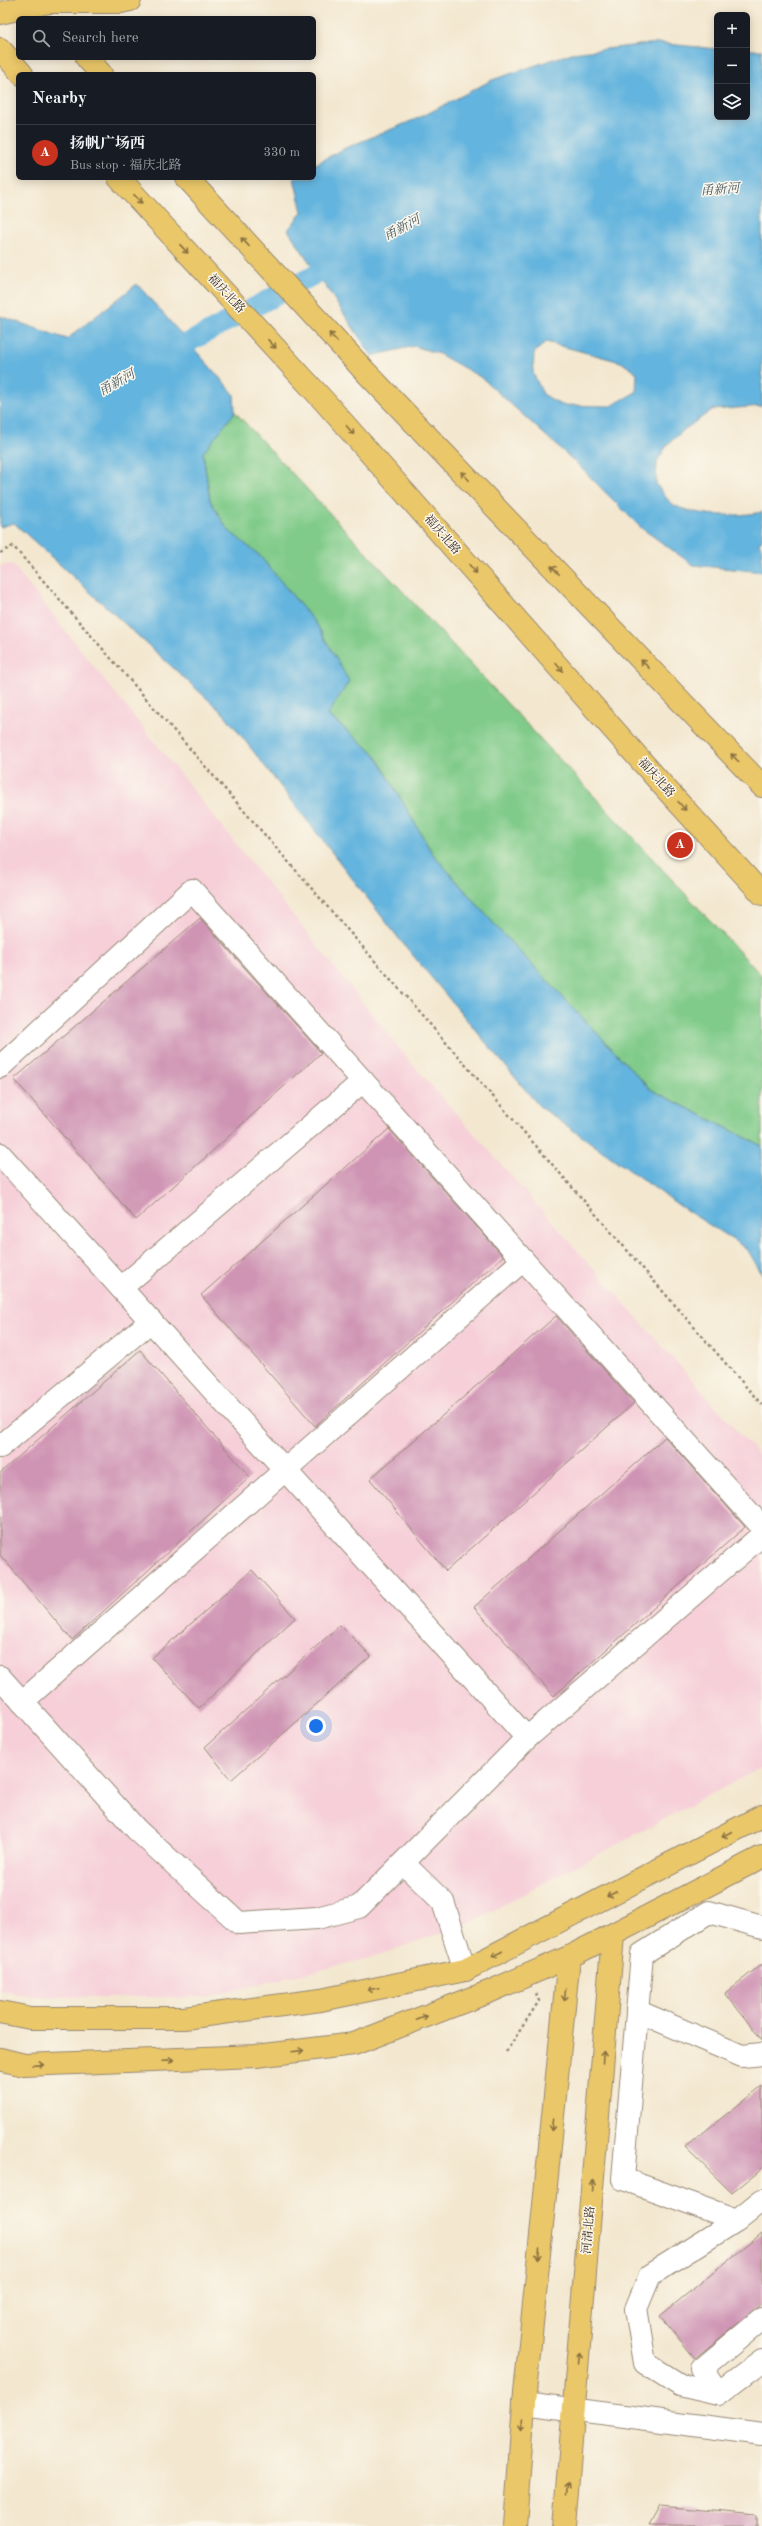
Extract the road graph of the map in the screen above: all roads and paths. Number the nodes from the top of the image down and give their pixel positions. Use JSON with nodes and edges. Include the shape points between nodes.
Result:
{"nodes":[{"id":1,"x":125,"y":1,"type":"edge"},
{"id":2,"x":52,"y":7,"type":"edge"},
{"id":3,"x":0,"y":13,"type":"edge"},
{"id":4,"x":99,"y":16,"type":"edge"},
{"id":5,"x":5,"y":50,"type":"edge"},
{"id":6,"x":89,"y":60,"type":"edge"},
{"id":7,"x":21,"y":72,"type":"edge"},
{"id":8,"x":99,"y":72,"type":"edge"},
{"id":9,"x":121,"y":180,"type":"edge"},
{"id":10,"x":190,"y":182,"type":"edge"},
{"id":11,"x":0,"y":553,"type":"edge"},
{"id":12,"x":762,"y":786,"type":"edge"},
{"id":13,"x":762,"y":894,"type":"edge"},
{"id":14,"x":0,"y":1067,"type":"edge"},
{"id":15,"x":363,"y":1081,"type":"junction"},
{"id":16,"x":0,"y":1154,"type":"edge"},
{"id":17,"x":523,"y":1260,"type":"junction"},
{"id":18,"x":121,"y":1288,"type":"junction"},
{"id":19,"x":151,"y":1321,"type":"junction"},
{"id":20,"x":762,"y":1405,"type":"edge"},
{"id":21,"x":0,"y":1447,"type":"edge"},
{"id":22,"x":285,"y":1470,"type":"junction"},
{"id":23,"x":762,"y":1526,"type":"edge"},
{"id":24,"x":762,"y":1535,"type":"edge"},
{"id":25,"x":0,"y":1677,"type":"edge"},
{"id":26,"x":22,"y":1702,"type":"junction"},
{"id":27,"x":527,"y":1738,"type":"junction"},
{"id":28,"x":762,"y":1816,"type":"edge"},
{"id":29,"x":762,"y":1858,"type":"edge"},
{"id":30,"x":403,"y":1863,"type":"junction"},
{"id":31,"x":762,"y":1927,"type":"edge"},
{"id":32,"x":613,"y":1935,"type":"junction"},
{"id":33,"x":569,"y":1957,"type":"junction"},
{"id":34,"x":465,"y":1970,"type":"junction"},
{"id":35,"x":637,"y":2011,"type":"junction"},
{"id":36,"x":0,"y":2012,"type":"edge"},
{"id":37,"x":762,"y":2054,"type":"edge"},
{"id":38,"x":0,"y":2059,"type":"edge"},
{"id":39,"x":762,"y":2200,"type":"edge"},
{"id":40,"x":737,"y":2220,"type":"junction"},
{"id":41,"x":762,"y":2319,"type":"edge"},
{"id":42,"x":746,"y":2333,"type":"junction"},
{"id":43,"x":722,"y":2352,"type":"junction"},
{"id":44,"x":762,"y":2356,"type":"edge"},
{"id":45,"x":762,"y":2361,"type":"edge"},
{"id":46,"x":742,"y":2376,"type":"junction"},
{"id":47,"x":718,"y":2394,"type":"junction"},
{"id":48,"x":524,"y":2403,"type":"junction"},
{"id":49,"x":575,"y":2411,"type":"junction"},
{"id":50,"x":762,"y":2434,"type":"edge"},
{"id":51,"x":516,"y":2526,"type":"edge"},
{"id":52,"x":564,"y":2526,"type":"edge"}],
"edges":[{"from":1,"to":2,"type":"main road"},
{"from":1,"to":4,"type":"main road"},
{"from":2,"to":3,"type":"main road"},
{"from":5,"to":7,"type":"main road"},
{"from":6,"to":8,"type":"main road"},
{"from":9,"to":13,"type":"main road","name":"福庆北路","one_way":true,"via":[[324,400],[666,789]]},
{"from":12,"to":10,"type":"main road","one_way":true,"via":[[360,366]]},
{"from":11,"to":20,"type":"path","via":[[13,546]]},
{"from":14,"to":15,"type":"street","via":[[192,890]]},
{"from":15,"to":17,"type":"street"},
{"from":15,"to":18,"type":"street"},
{"from":16,"to":18,"type":"street"},
{"from":17,"to":22,"type":"street"},
{"from":17,"to":23,"type":"street"},
{"from":18,"to":19,"type":"street"},
{"from":19,"to":21,"type":"street"},
{"from":19,"to":22,"type":"street"},
{"from":22,"to":26,"type":"street"},
{"from":22,"to":27,"type":"street"},
{"from":24,"to":27,"type":"street"},
{"from":25,"to":26,"type":"street"},
{"from":26,"to":30,"type":"street","via":[[136,1829],[239,1923],[317,1918],[359,1907]]},
{"from":27,"to":30,"type":"street"},
{"from":28,"to":34,"type":"main road","one_way":true},
{"from":29,"to":32,"type":"main road"},
{"from":30,"to":34,"type":"street","via":[[443,1902]]},
{"from":31,"to":35,"type":"street","via":[[709,1912],[642,1954]]},
{"from":32,"to":33,"type":"main road"},
{"from":49,"to":32,"type":"main road","name":"河清北路","one_way":true},
{"from":38,"to":33,"type":"main road","one_way":true,"via":[[24,2065],[256,2056],[354,2044],[491,1991]]},
{"from":33,"to":48,"type":"main road","one_way":true},
{"from":34,"to":36,"type":"main road","one_way":true,"via":[[321,2000],[184,2018],[30,2018]]},
{"from":35,"to":37,"type":"street","via":[[742,2056]]},
{"from":35,"to":40,"type":"street","via":[[623,2179]]},
{"from":39,"to":40,"type":"street"},
{"from":40,"to":47,"type":"street","via":[[650,2275],[636,2309],[645,2363],[680,2386]]},
{"from":41,"to":42,"type":"street"},
{"from":42,"to":43,"type":"street"},
{"from":42,"to":44,"type":"street"},
{"from":43,"to":46,"type":"street"},
{"from":43,"to":47,"type":"street","via":[[702,2369]]},
{"from":45,"to":46,"type":"street"},
{"from":46,"to":47,"type":"street"},
{"from":48,"to":49,"type":"street"},
{"from":48,"to":51,"type":"main road","one_way":true},
{"from":49,"to":50,"type":"street"},
{"from":52,"to":49,"type":"main road","name":"河清北路","one_way":true}]}
